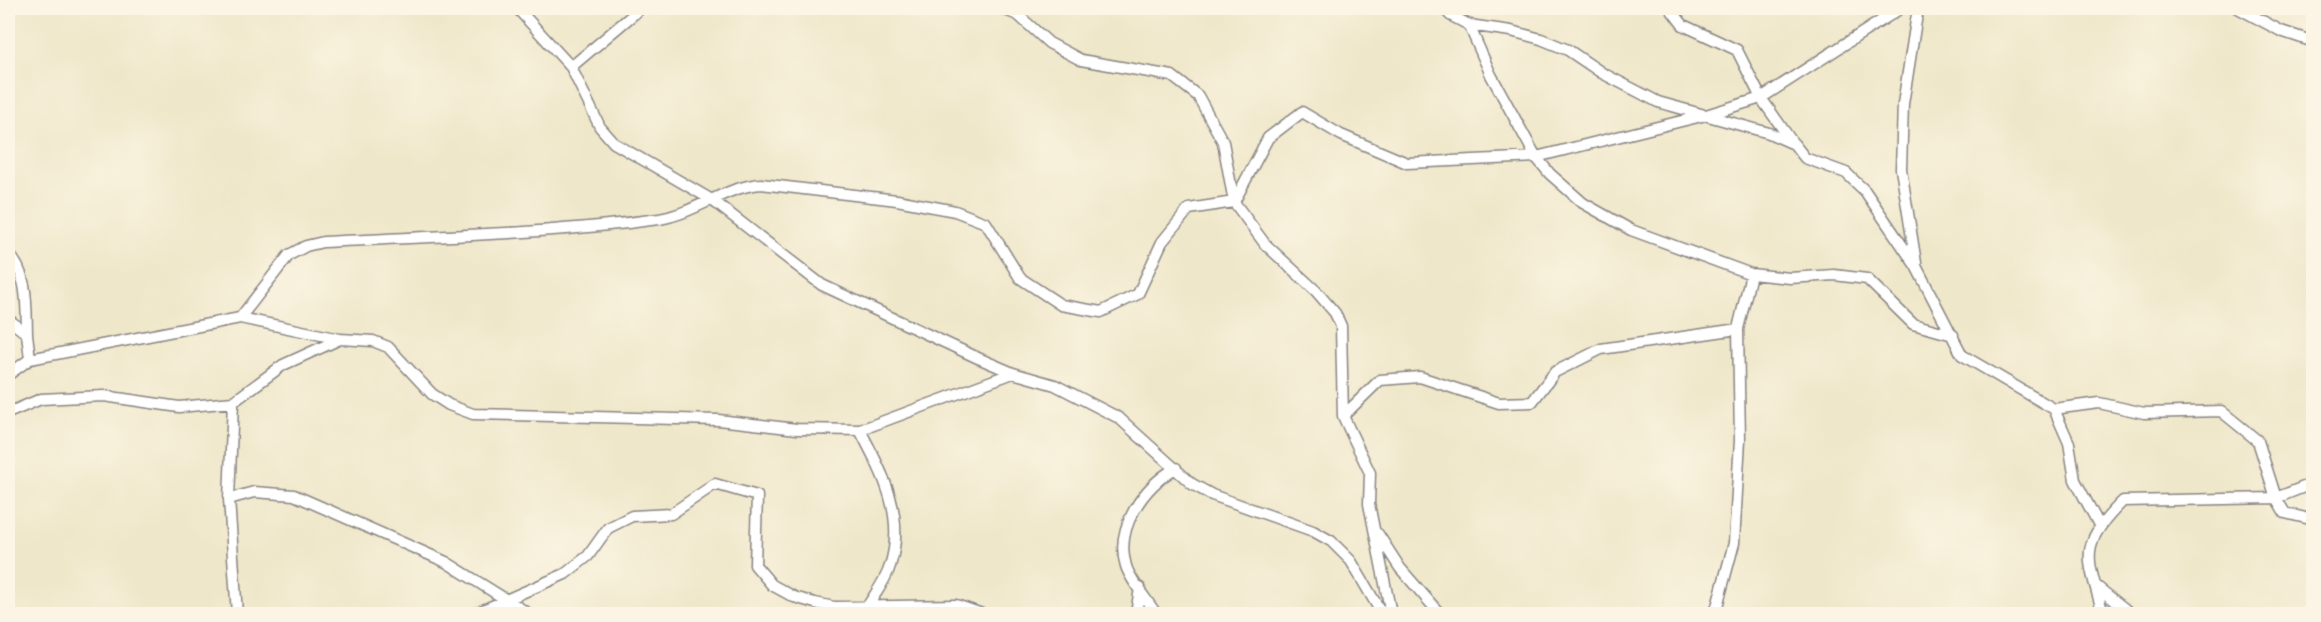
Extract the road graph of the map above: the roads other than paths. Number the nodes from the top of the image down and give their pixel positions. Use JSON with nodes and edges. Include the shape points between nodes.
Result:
{"nodes":[{"id":1,"x":518,"y":8,"type":"edge"},
{"id":2,"x":641,"y":8,"type":"edge"},
{"id":3,"x":1000,"y":8,"type":"edge"},
{"id":4,"x":1444,"y":8,"type":"edge"},
{"id":5,"x":1670,"y":8,"type":"edge"},
{"id":6,"x":1901,"y":8,"type":"edge"},
{"id":7,"x":1918,"y":8,"type":"edge"},
{"id":8,"x":2238,"y":8,"type":"edge"},
{"id":9,"x":1469,"y":25,"type":"junction"},
{"id":10,"x":2313,"y":42,"type":"edge"},
{"id":11,"x":571,"y":67,"type":"junction"},
{"id":12,"x":1761,"y":98,"type":"junction"},
{"id":13,"x":1706,"y":115,"type":"junction"},
{"id":14,"x":1794,"y":144,"type":"junction"},
{"id":15,"x":1536,"y":157,"type":"junction"},
{"id":16,"x":712,"y":200,"type":"junction"},
{"id":17,"x":1234,"y":202,"type":"junction"},
{"id":18,"x":8,"y":253,"type":"edge"},
{"id":19,"x":1916,"y":266,"type":"junction"},
{"id":20,"x":1751,"y":274,"type":"junction"},
{"id":21,"x":240,"y":318,"type":"junction"},
{"id":22,"x":8,"y":319,"type":"edge"},
{"id":23,"x":1738,"y":329,"type":"junction"},
{"id":24,"x":27,"y":334,"type":"junction"},
{"id":25,"x":1953,"y":335,"type":"junction"},
{"id":26,"x":340,"y":339,"type":"junction"},
{"id":27,"x":30,"y":359,"type":"junction"},
{"id":28,"x":1013,"y":373,"type":"junction"},
{"id":29,"x":8,"y":375,"type":"edge"},
{"id":30,"x":233,"y":402,"type":"junction"},
{"id":31,"x":2054,"y":409,"type":"junction"},
{"id":32,"x":8,"y":413,"type":"edge"},
{"id":33,"x":1343,"y":416,"type":"junction"},
{"id":34,"x":860,"y":430,"type":"junction"},
{"id":35,"x":1176,"y":468,"type":"junction"},
{"id":36,"x":2313,"y":483,"type":"edge"},
{"id":37,"x":2276,"y":498,"type":"junction"},
{"id":38,"x":229,"y":499,"type":"junction"},
{"id":39,"x":2313,"y":520,"type":"edge"},
{"id":40,"x":2099,"y":525,"type":"junction"},
{"id":41,"x":1376,"y":530,"type":"junction"},
{"id":42,"x":2096,"y":586,"type":"junction"},
{"id":43,"x":1140,"y":588,"type":"junction"},
{"id":44,"x":507,"y":600,"type":"junction"},
{"id":45,"x":865,"y":610,"type":"edge"},
{"id":46,"x":237,"y":615,"type":"edge"},
{"id":47,"x":474,"y":615,"type":"edge"},
{"id":48,"x":529,"y":615,"type":"edge"},
{"id":49,"x":982,"y":615,"type":"edge"},
{"id":50,"x":1136,"y":615,"type":"edge"},
{"id":51,"x":1156,"y":615,"type":"edge"},
{"id":52,"x":1382,"y":615,"type":"edge"},
{"id":53,"x":1391,"y":615,"type":"edge"},
{"id":54,"x":1440,"y":615,"type":"edge"},
{"id":55,"x":1715,"y":615,"type":"edge"},
{"id":56,"x":2103,"y":615,"type":"edge"},
{"id":57,"x":2131,"y":615,"type":"edge"}],
"edges":[{"from":1,"to":11,"type":"street"},
{"from":2,"to":11,"type":"street"},
{"from":3,"to":17,"type":"street","via":[[1018,15],[1049,43],[1081,60],[1172,76],[1198,96],[1223,142]]},
{"from":4,"to":9,"type":"street"},
{"from":5,"to":12,"type":"street","via":[[1683,24],[1737,50]]},
{"from":6,"to":12,"type":"street"},
{"from":7,"to":19,"type":"street","via":[[1903,104],[1901,169]]},
{"from":8,"to":10,"type":"street","via":[[2281,31]]},
{"from":9,"to":13,"type":"street","via":[[1541,39],[1568,50],[1658,102]]},
{"from":9,"to":15,"type":"street","via":[[1491,75]]},
{"from":11,"to":16,"type":"street","via":[[600,127],[614,143]]},
{"from":12,"to":13,"type":"street"},
{"from":12,"to":14,"type":"street"},
{"from":13,"to":14,"type":"street"},
{"from":13,"to":15,"type":"street"},
{"from":14,"to":19,"type":"street","via":[[1805,158],[1846,173],[1865,191]]},
{"from":15,"to":17,"type":"street","via":[[1407,163],[1341,135],[1302,112],[1268,138]]},
{"from":15,"to":20,"type":"street","via":[[1582,203],[1631,230]]},
{"from":16,"to":17,"type":"street","via":[[741,186],[761,184],[887,198],[955,211],[986,224],[1020,278],[1061,305],[1101,312],[1138,294],[1162,242],[1189,208]]},
{"from":16,"to":21,"type":"street","via":[[690,211],[661,218],[306,246],[289,255]]},
{"from":16,"to":28,"type":"street","via":[[822,285]]},
{"from":17,"to":33,"type":"street","via":[[1265,244],[1335,314],[1341,326]]},
{"from":18,"to":24,"type":"street","via":[[24,280]]},
{"from":19,"to":25,"type":"street"},
{"from":20,"to":23,"type":"street"},
{"from":20,"to":25,"type":"street","via":[[1790,279],[1834,275],[1867,279],[1912,324]]},
{"from":21,"to":26,"type":"street"},
{"from":21,"to":27,"type":"street"},
{"from":22,"to":24,"type":"street"},
{"from":23,"to":33,"type":"street","via":[[1601,349],[1555,372],[1532,402],[1499,403],[1420,377],[1380,380]]},
{"from":23,"to":55,"type":"street","via":[[1740,440],[1734,543]]},
{"from":24,"to":27,"type":"street"},
{"from":25,"to":31,"type":"street","via":[[1962,355]]},
{"from":26,"to":30,"type":"street","via":[[282,365]]},
{"from":26,"to":34,"type":"street","via":[[373,340],[388,347],[432,394],[473,414],[718,420],[797,429]]},
{"from":27,"to":29,"type":"street"},
{"from":28,"to":34,"type":"street"},
{"from":28,"to":35,"type":"street","via":[[1055,385],[1119,418]]},
{"from":30,"to":32,"type":"street","via":[[179,407],[104,396],[41,399]]},
{"from":30,"to":38,"type":"street"},
{"from":31,"to":37,"type":"street","via":[[2099,403],[2144,413],[2221,411],[2258,441]]},
{"from":31,"to":40,"type":"street","via":[[2069,443],[2075,480]]},
{"from":33,"to":41,"type":"street","via":[[1370,473],[1369,504]]},
{"from":34,"to":45,"type":"street","via":[[895,511],[896,540],[890,568]]},
{"from":35,"to":43,"type":"street","via":[[1136,506],[1124,535],[1126,567]]},
{"from":35,"to":52,"type":"street","via":[[1192,484],[1212,495],[1331,541],[1351,561]]},
{"from":36,"to":37,"type":"street"},
{"from":37,"to":39,"type":"street","via":[[2285,513]]},
{"from":37,"to":40,"type":"street","via":[[2122,501]]},
{"from":38,"to":44,"type":"street","via":[[254,492],[294,495],[446,562]]},
{"from":38,"to":46,"type":"street"},
{"from":40,"to":42,"type":"street","via":[[2087,553]]},
{"from":41,"to":53,"type":"street"},
{"from":41,"to":54,"type":"street","via":[[1400,568]]},
{"from":42,"to":56,"type":"street"},
{"from":42,"to":57,"type":"street"},
{"from":43,"to":50,"type":"street"},
{"from":43,"to":51,"type":"street"},
{"from":44,"to":45,"type":"street","via":[[565,574],[588,556],[608,528],[632,516],[672,514],[715,484],[757,496],[755,565],[772,585],[815,603]]},
{"from":44,"to":47,"type":"street"},
{"from":44,"to":48,"type":"street"},
{"from":45,"to":49,"type":"street","via":[[956,605]]}]}
